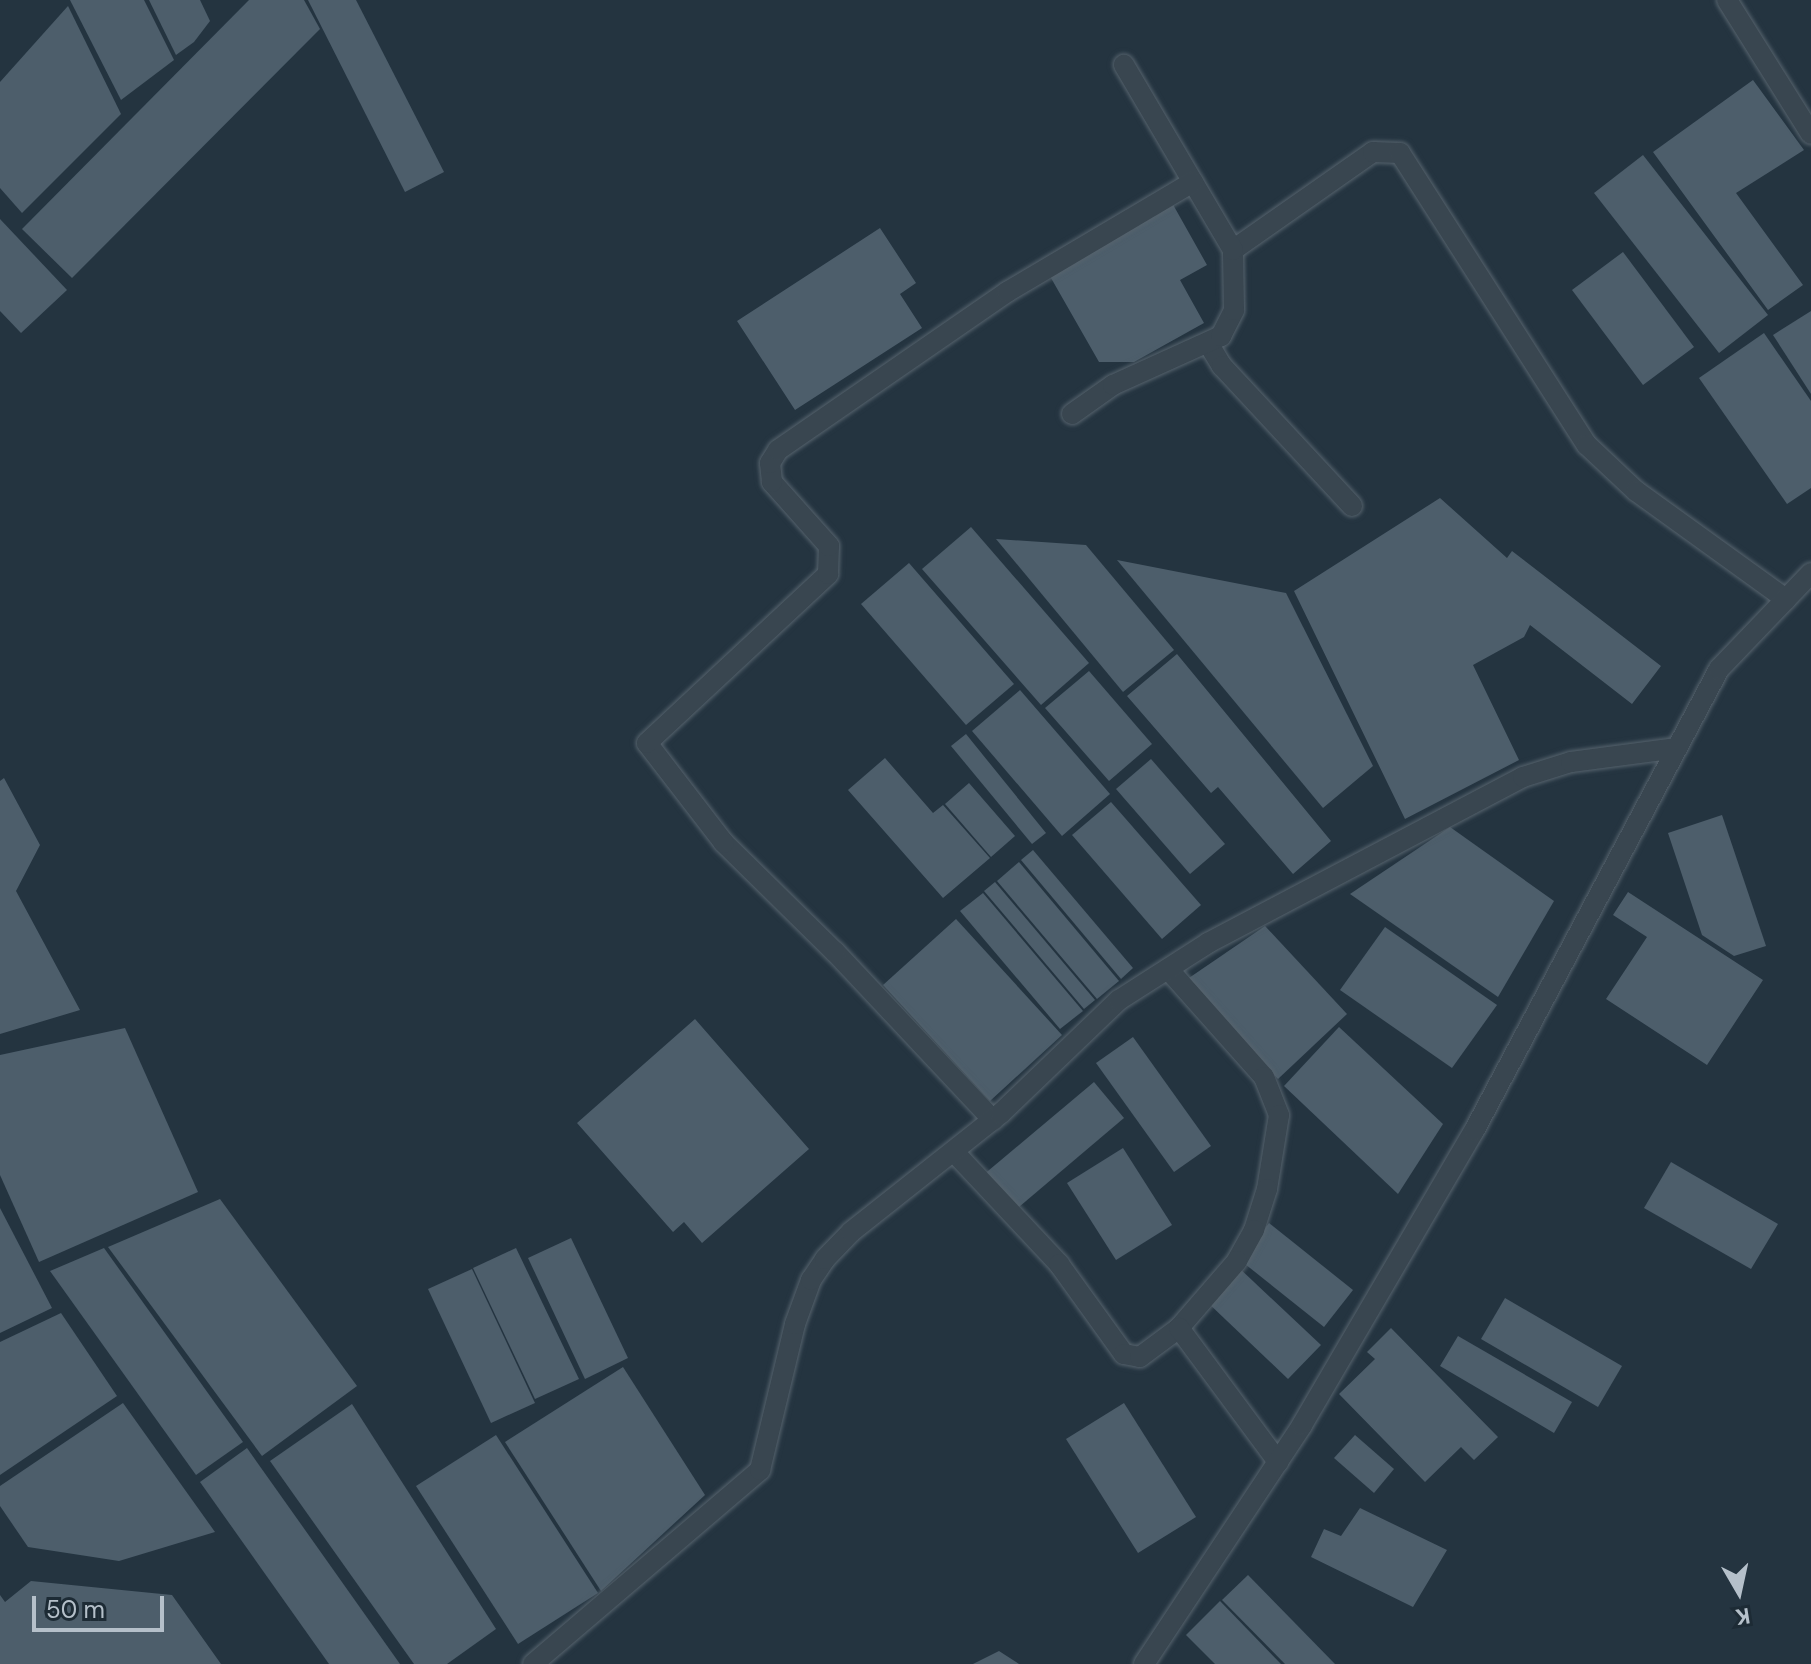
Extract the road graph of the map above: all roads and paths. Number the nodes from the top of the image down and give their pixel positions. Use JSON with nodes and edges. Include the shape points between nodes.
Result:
{"nodes":[{"id":1,"x":1727,"y":0,"type":"edge"},
{"id":2,"x":1124,"y":65,"type":"dead end"},
{"id":3,"x":1811,"y":134,"type":"edge"},
{"id":4,"x":1193,"y":182,"type":"junction"},
{"id":5,"x":1233,"y":250,"type":"junction"},
{"id":6,"x":1208,"y":343,"type":"junction"},
{"id":7,"x":1072,"y":414,"type":"dead end"},
{"id":8,"x":1352,"y":506,"type":"dead end"},
{"id":9,"x":1811,"y":573,"type":"edge"},
{"id":10,"x":1786,"y":599,"type":"junction"},
{"id":11,"x":1677,"y":748,"type":"junction"},
{"id":12,"x":1168,"y":969,"type":"junction"},
{"id":13,"x":993,"y":1120,"type":"junction"},
{"id":14,"x":954,"y":1152,"type":"junction"},
{"id":15,"x":1179,"y":1328,"type":"junction"},
{"id":16,"x":1278,"y":1462,"type":"junction"},
{"id":17,"x":533,"y":1664,"type":"edge"},
{"id":18,"x":1144,"y":1664,"type":"edge"}],
"edges":[{"from":1,"to":3,"type":"street"},
{"from":2,"to":4,"type":"street"},
{"from":4,"to":5,"type":"street"},
{"from":4,"to":13,"type":"street","via":[[1007,292],[778,450],[770,463],[772,482],[829,546],[828,574],[647,743],[724,843]]},
{"from":5,"to":6,"type":"street","via":[[1234,310],[1221,336]]},
{"from":5,"to":10,"type":"street","via":[[1373,152],[1400,153],[1587,445],[1636,491]]},
{"from":6,"to":7,"type":"street","via":[[1113,385]]},
{"from":6,"to":8,"type":"street","via":[[1222,366]]},
{"from":9,"to":10,"type":"street"},
{"from":10,"to":11,"type":"street","via":[[1719,669]]},
{"from":11,"to":12,"type":"street","via":[[1571,762],[1523,777],[1384,847]]},
{"from":11,"to":16,"type":"street","via":[[1474,1131]]},
{"from":12,"to":13,"type":"street","via":[[1119,1000]]},
{"from":12,"to":15,"type":"street","via":[[1264,1077],[1279,1115],[1254,1230],[1237,1261]]},
{"from":13,"to":14,"type":"street"},
{"from":14,"to":15,"type":"street","via":[[1059,1264],[1124,1354],[1140,1357]]},
{"from":14,"to":17,"type":"street","via":[[851,1232],[811,1280],[760,1470]]},
{"from":15,"to":16,"type":"street"},
{"from":16,"to":18,"type":"street"}]}
